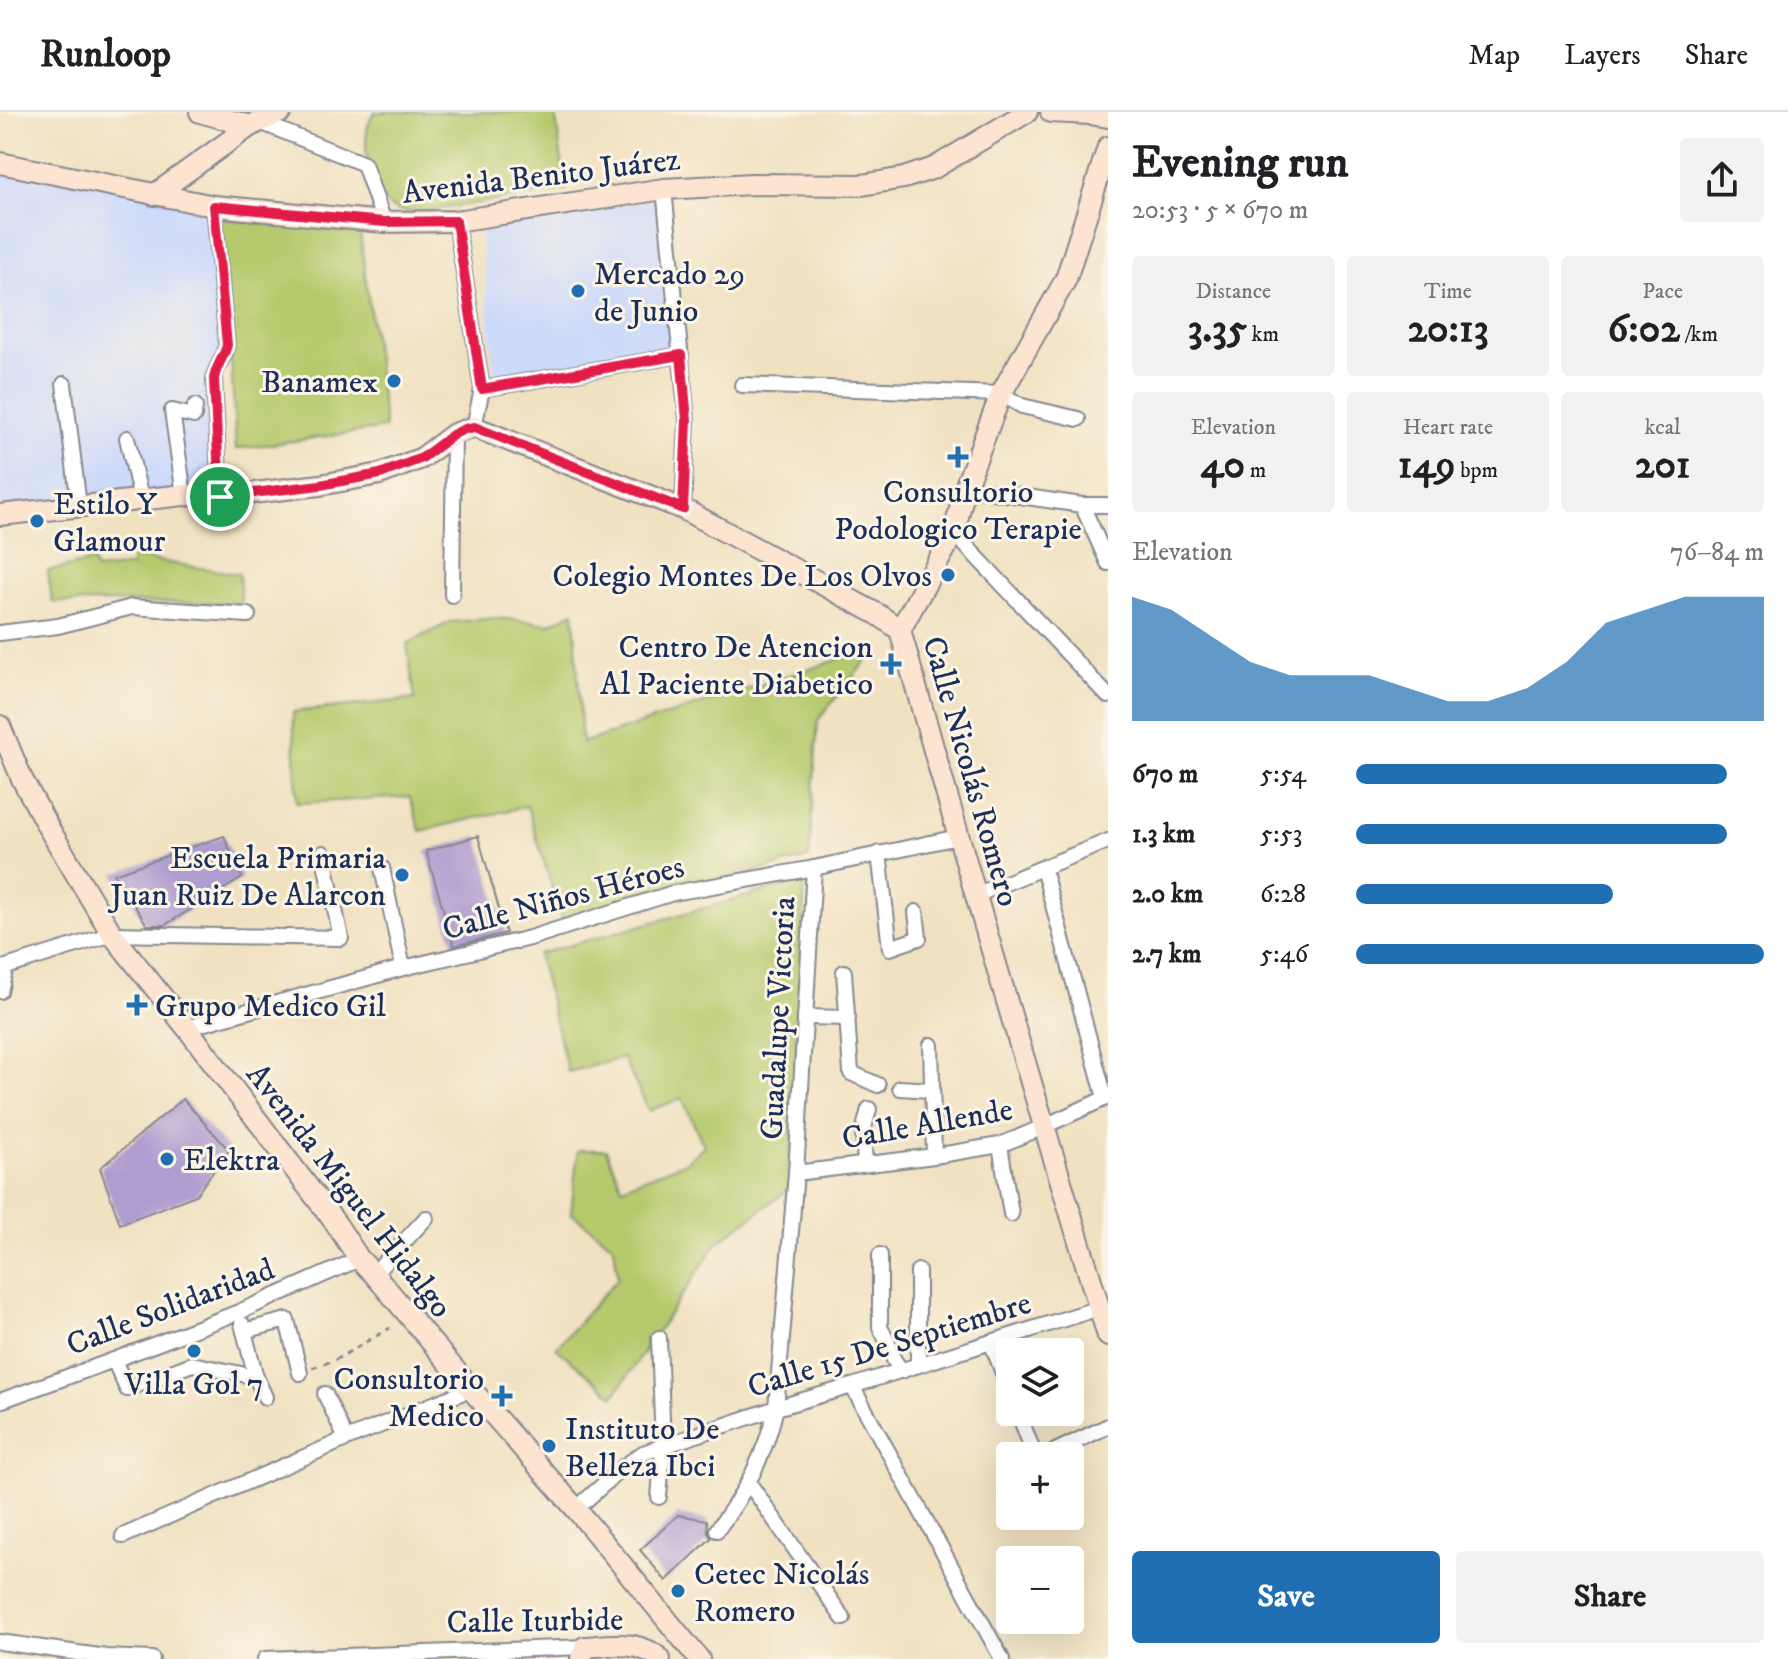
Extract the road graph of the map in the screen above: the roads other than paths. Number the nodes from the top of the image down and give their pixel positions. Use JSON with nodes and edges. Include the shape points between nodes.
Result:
{"nodes":[{"id":1,"x":200,"y":112,"type":"edge"},
{"id":2,"x":281,"y":112,"type":"edge"},
{"id":3,"x":1027,"y":112,"type":"edge"},
{"id":4,"x":1051,"y":112,"type":"edge"},
{"id":5,"x":1108,"y":117,"type":"edge"},
{"id":6,"x":255,"y":124,"type":"junction"},
{"id":7,"x":1108,"y":147,"type":"edge"},
{"id":8,"x":0,"y":163,"type":"edge"},
{"id":9,"x":664,"y":189,"type":"junction"},
{"id":10,"x":154,"y":195,"type":"junction"},
{"id":11,"x":214,"y":206,"type":"junction"},
{"id":12,"x":456,"y":221,"type":"junction"},
{"id":13,"x":384,"y":222,"type":"junction"},
{"id":14,"x":681,"y":355,"type":"junction"},
{"id":15,"x":64,"y":384,"type":"dead end"},
{"id":16,"x":742,"y":385,"type":"dead end"},
{"id":17,"x":482,"y":389,"type":"junction"},
{"id":18,"x":1001,"y":394,"type":"junction"},
{"id":19,"x":195,"y":406,"type":"dead end"},
{"id":20,"x":1078,"y":419,"type":"dead end"},
{"id":21,"x":474,"y":427,"type":"junction"},
{"id":22,"x":454,"y":434,"type":"junction"},
{"id":23,"x":127,"y":438,"type":"dead end"},
{"id":24,"x":965,"y":488,"type":"junction"},
{"id":25,"x":184,"y":495,"type":"junction"},
{"id":26,"x":220,"y":497,"type":"junction"},
{"id":27,"x":141,"y":499,"type":"junction"},
{"id":28,"x":1082,"y":505,"type":"junction"},
{"id":29,"x":1108,"y":505,"type":"edge"},
{"id":30,"x":79,"y":506,"type":"junction"},
{"id":31,"x":683,"y":509,"type":"junction"},
{"id":32,"x":0,"y":515,"type":"edge"},
{"id":33,"x":954,"y":533,"type":"junction"},
{"id":34,"x":1108,"y":563,"type":"edge"},
{"id":35,"x":452,"y":595,"type":"dead end"},
{"id":36,"x":248,"y":615,"type":"dead end"},
{"id":37,"x":900,"y":630,"type":"junction"},
{"id":38,"x":0,"y":633,"type":"edge"},
{"id":39,"x":1108,"y":696,"type":"edge"},
{"id":40,"x":0,"y":726,"type":"edge"},
{"id":41,"x":958,"y":837,"type":"junction"},
{"id":42,"x":1108,"y":841,"type":"edge"},
{"id":43,"x":323,"y":853,"type":"dead end"},
{"id":44,"x":879,"y":853,"type":"junction"},
{"id":45,"x":382,"y":868,"type":"dead end"},
{"id":46,"x":814,"y":868,"type":"junction"},
{"id":47,"x":1043,"y":868,"type":"junction"},
{"id":48,"x":976,"y":895,"type":"junction"},
{"id":49,"x":916,"y":912,"type":"dead end"},
{"id":50,"x":112,"y":934,"type":"junction"},
{"id":51,"x":403,"y":968,"type":"junction"},
{"id":52,"x":844,"y":972,"type":"dead end"},
{"id":53,"x":0,"y":991,"type":"edge"},
{"id":54,"x":805,"y":1017,"type":"junction"},
{"id":55,"x":848,"y":1018,"type":"junction"},
{"id":56,"x":187,"y":1028,"type":"junction"},
{"id":57,"x":931,"y":1045,"type":"dead end"},
{"id":58,"x":878,"y":1085,"type":"dead end"},
{"id":59,"x":900,"y":1088,"type":"dead end"},
{"id":60,"x":931,"y":1090,"type":"junction"},
{"id":61,"x":1106,"y":1098,"type":"edge"},
{"id":62,"x":869,"y":1109,"type":"dead end"},
{"id":63,"x":1043,"y":1127,"type":"junction"},
{"id":64,"x":1000,"y":1145,"type":"junction"},
{"id":65,"x":934,"y":1156,"type":"junction"},
{"id":66,"x":865,"y":1164,"type":"junction"},
{"id":67,"x":796,"y":1173,"type":"junction"},
{"id":68,"x":1011,"y":1214,"type":"dead end"},
{"id":69,"x":426,"y":1218,"type":"dead end"},
{"id":70,"x":880,"y":1255,"type":"dead end"},
{"id":71,"x":366,"y":1266,"type":"junction"},
{"id":72,"x":918,"y":1271,"type":"dead end"},
{"id":73,"x":239,"y":1312,"type":"junction"},
{"id":74,"x":1105,"y":1322,"type":"edge"},
{"id":75,"x":244,"y":1331,"type":"junction"},
{"id":76,"x":659,"y":1338,"type":"dead end"},
{"id":77,"x":991,"y":1342,"type":"junction"},
{"id":78,"x":996,"y":1355,"type":"edge"},
{"id":79,"x":114,"y":1360,"type":"junction"},
{"id":80,"x":918,"y":1365,"type":"junction"},
{"id":81,"x":902,"y":1371,"type":"junction"},
{"id":82,"x":300,"y":1373,"type":"road end"},
{"id":83,"x":256,"y":1377,"type":"junction"},
{"id":84,"x":852,"y":1386,"type":"junction"},
{"id":85,"x":471,"y":1389,"type":"junction"},
{"id":86,"x":325,"y":1394,"type":"dead end"},
{"id":87,"x":265,"y":1397,"type":"dead end"},
{"id":88,"x":0,"y":1401,"type":"edge"},
{"id":89,"x":776,"y":1408,"type":"junction"},
{"id":90,"x":1108,"y":1426,"type":"edge"},
{"id":91,"x":346,"y":1439,"type":"junction"},
{"id":92,"x":1074,"y":1442,"type":"edge"},
{"id":93,"x":663,"y":1447,"type":"junction"},
{"id":94,"x":749,"y":1483,"type":"junction"},
{"id":95,"x":659,"y":1497,"type":"dead end"},
{"id":96,"x":576,"y":1509,"type":"junction"},
{"id":97,"x":717,"y":1530,"type":"dead end"},
{"id":98,"x":123,"y":1536,"type":"dead end"},
{"id":99,"x":843,"y":1618,"type":"dead end"},
{"id":100,"x":0,"y":1642,"type":"edge"},
{"id":101,"x":583,"y":1653,"type":"edge"},
{"id":102,"x":152,"y":1659,"type":"edge"},
{"id":103,"x":265,"y":1659,"type":"edge"},
{"id":104,"x":660,"y":1659,"type":"edge"},
{"id":105,"x":699,"y":1659,"type":"edge"},
{"id":106,"x":1002,"y":1659,"type":"edge"}],
"edges":[{"from":1,"to":6,"type":"main road"},
{"from":2,"to":6,"type":"main road"},
{"from":3,"to":9,"type":"main road","name":"Avenida Benito Juárez","via":[[934,168],[904,178],[862,185]]},
{"from":4,"to":5,"type":"main road"},
{"from":6,"to":10,"type":"main road"},
{"from":6,"to":13,"type":"street","via":[[364,164]]},
{"from":7,"to":18,"type":"main road","via":[[1066,279]]},
{"from":8,"to":10,"type":"main road","name":"Avenida Benito Juárez"},
{"from":9,"to":12,"type":"main road","name":"Avenida Benito Juárez"},
{"from":9,"to":14,"type":"street"},
{"from":10,"to":11,"type":"main road","name":"Avenida Benito Juárez"},
{"from":11,"to":13,"type":"main road","name":"Avenida Benito Juárez"},
{"from":11,"to":26,"type":"street","via":[[227,345],[214,379]]},
{"from":12,"to":13,"type":"main road","name":"Avenida Benito Juárez"},
{"from":12,"to":17,"type":"street"},
{"from":14,"to":17,"type":"street"},
{"from":14,"to":31,"type":"street","via":[[687,420]]},
{"from":15,"to":30,"type":"street"},
{"from":16,"to":18,"type":"street"},
{"from":17,"to":21,"type":"street"},
{"from":18,"to":20,"type":"street","via":[[1022,406]]},
{"from":18,"to":24,"type":"main road"},
{"from":19,"to":25,"type":"street","via":[[194,416],[172,411]]},
{"from":21,"to":22,"type":"main road"},
{"from":21,"to":31,"type":"main road","name":"Calle Nicolás Romero"},
{"from":22,"to":26,"type":"main road","via":[[422,458],[380,474]]},
{"from":22,"to":35,"type":"street"},
{"from":23,"to":27,"type":"street"},
{"from":24,"to":28,"type":"street"},
{"from":24,"to":33,"type":"main road"},
{"from":25,"to":26,"type":"main road"},
{"from":25,"to":27,"type":"main road"},
{"from":27,"to":30,"type":"main road"},
{"from":28,"to":29,"type":"street"},
{"from":28,"to":34,"type":"street"},
{"from":30,"to":32,"type":"main road"},
{"from":31,"to":37,"type":"main road","name":"Calle Nicolás Romero"},
{"from":33,"to":37,"type":"main road"},
{"from":33,"to":39,"type":"street"},
{"from":36,"to":38,"type":"street","via":[[132,607],[58,626]]},
{"from":37,"to":41,"type":"main road","name":"Calle Nicolás Romero"},
{"from":40,"to":50,"type":"main road","name":"Avenida Miguel Hidalgo","via":[[22,779]]},
{"from":41,"to":44,"type":"street","name":"Calle Niños Héroes"},
{"from":41,"to":48,"type":"main road","name":"Calle Nicolás Romero"},
{"from":42,"to":47,"type":"street"},
{"from":43,"to":50,"type":"street","via":[[341,938]]},
{"from":44,"to":46,"type":"street","name":"Calle Niños Héroes"},
{"from":44,"to":49,"type":"street","via":[[890,948],[919,938]]},
{"from":45,"to":51,"type":"street"},
{"from":46,"to":51,"type":"street","name":"Calle Niños Héroes","via":[[673,893],[530,938]]},
{"from":46,"to":54,"type":"street","name":"Guadalupe Victoria"},
{"from":47,"to":48,"type":"street"},
{"from":47,"to":61,"type":"street"},
{"from":48,"to":63,"type":"main road","name":"Calle Nicolás Romero"},
{"from":50,"to":53,"type":"street","via":[[6,967]]},
{"from":50,"to":56,"type":"main road","name":"Avenida Miguel Hidalgo"},
{"from":51,"to":56,"type":"street","name":"Calle Niños Héroes"},
{"from":52,"to":55,"type":"street"},
{"from":54,"to":55,"type":"street"},
{"from":54,"to":67,"type":"street","name":"Guadalupe Victoria"},
{"from":55,"to":58,"type":"street","via":[[851,1073]]},
{"from":56,"to":71,"type":"main road","name":"Avenida Miguel Hidalgo"},
{"from":57,"to":60,"type":"street"},
{"from":59,"to":60,"type":"street"},
{"from":60,"to":65,"type":"street"},
{"from":61,"to":63,"type":"street","name":"Calle Allende"},
{"from":62,"to":66,"type":"street","via":[[863,1132]]},
{"from":63,"to":64,"type":"street","name":"Calle Allende"},
{"from":63,"to":74,"type":"main road","name":"Calle Nicolás Romero"},
{"from":64,"to":65,"type":"street","name":"Calle Allende"},
{"from":64,"to":68,"type":"street"},
{"from":65,"to":66,"type":"street","name":"Calle Allende"},
{"from":66,"to":67,"type":"street","name":"Calle Allende"},
{"from":67,"to":89,"type":"street","name":"Guadalupe Victoria"},
{"from":69,"to":71,"type":"street"},
{"from":70,"to":81,"type":"street","via":[[880,1327]]},
{"from":71,"to":73,"type":"street","name":"Calle Solidaridad"},
{"from":71,"to":85,"type":"main road","name":"Avenida Miguel Hidalgo"},
{"from":72,"to":80,"type":"street"},
{"from":73,"to":75,"type":"street"},
{"from":73,"to":79,"type":"street","name":"Calle Solidaridad"},
{"from":74,"to":77,"type":"street","name":"Calle 15 De Septiembre"},
{"from":75,"to":82,"type":"street","via":[[287,1320]]},
{"from":75,"to":83,"type":"street"},
{"from":76,"to":93,"type":"street"},
{"from":77,"to":78,"type":"street"},
{"from":77,"to":80,"type":"street","name":"Calle 15 De Septiembre"},
{"from":79,"to":83,"type":"street","via":[[127,1389],[192,1364]]},
{"from":79,"to":88,"type":"street","name":"Calle Solidaridad"},
{"from":80,"to":81,"type":"street","name":"Calle 15 De Septiembre"},
{"from":81,"to":84,"type":"street","name":"Calle 15 De Septiembre"},
{"from":83,"to":87,"type":"street"},
{"from":84,"to":89,"type":"street","name":"Calle 15 De Septiembre"},
{"from":84,"to":106,"type":"street"},
{"from":85,"to":91,"type":"street"},
{"from":85,"to":96,"type":"main road","name":"Avenida Miguel Hidalgo"},
{"from":86,"to":91,"type":"street"},
{"from":89,"to":93,"type":"street","name":"Calle 15 De Septiembre"},
{"from":89,"to":94,"type":"street","name":"Guadalupe Victoria"},
{"from":90,"to":92,"type":"street"},
{"from":91,"to":98,"type":"street"},
{"from":93,"to":95,"type":"street"},
{"from":93,"to":96,"type":"street","name":"Calle 15 De Septiembre","via":[[643,1453]]},
{"from":94,"to":97,"type":"street","name":"Guadalupe Victoria"},
{"from":94,"to":99,"type":"street"},
{"from":96,"to":105,"type":"main road","name":"Avenida Miguel Hidalgo"},
{"from":100,"to":102,"type":"street"},
{"from":101,"to":103,"type":"street","name":"Calle Iturbide"},
{"from":101,"to":104,"type":"main road","name":"Calle Iturbide","via":[[608,1645],[634,1646]]}]}
